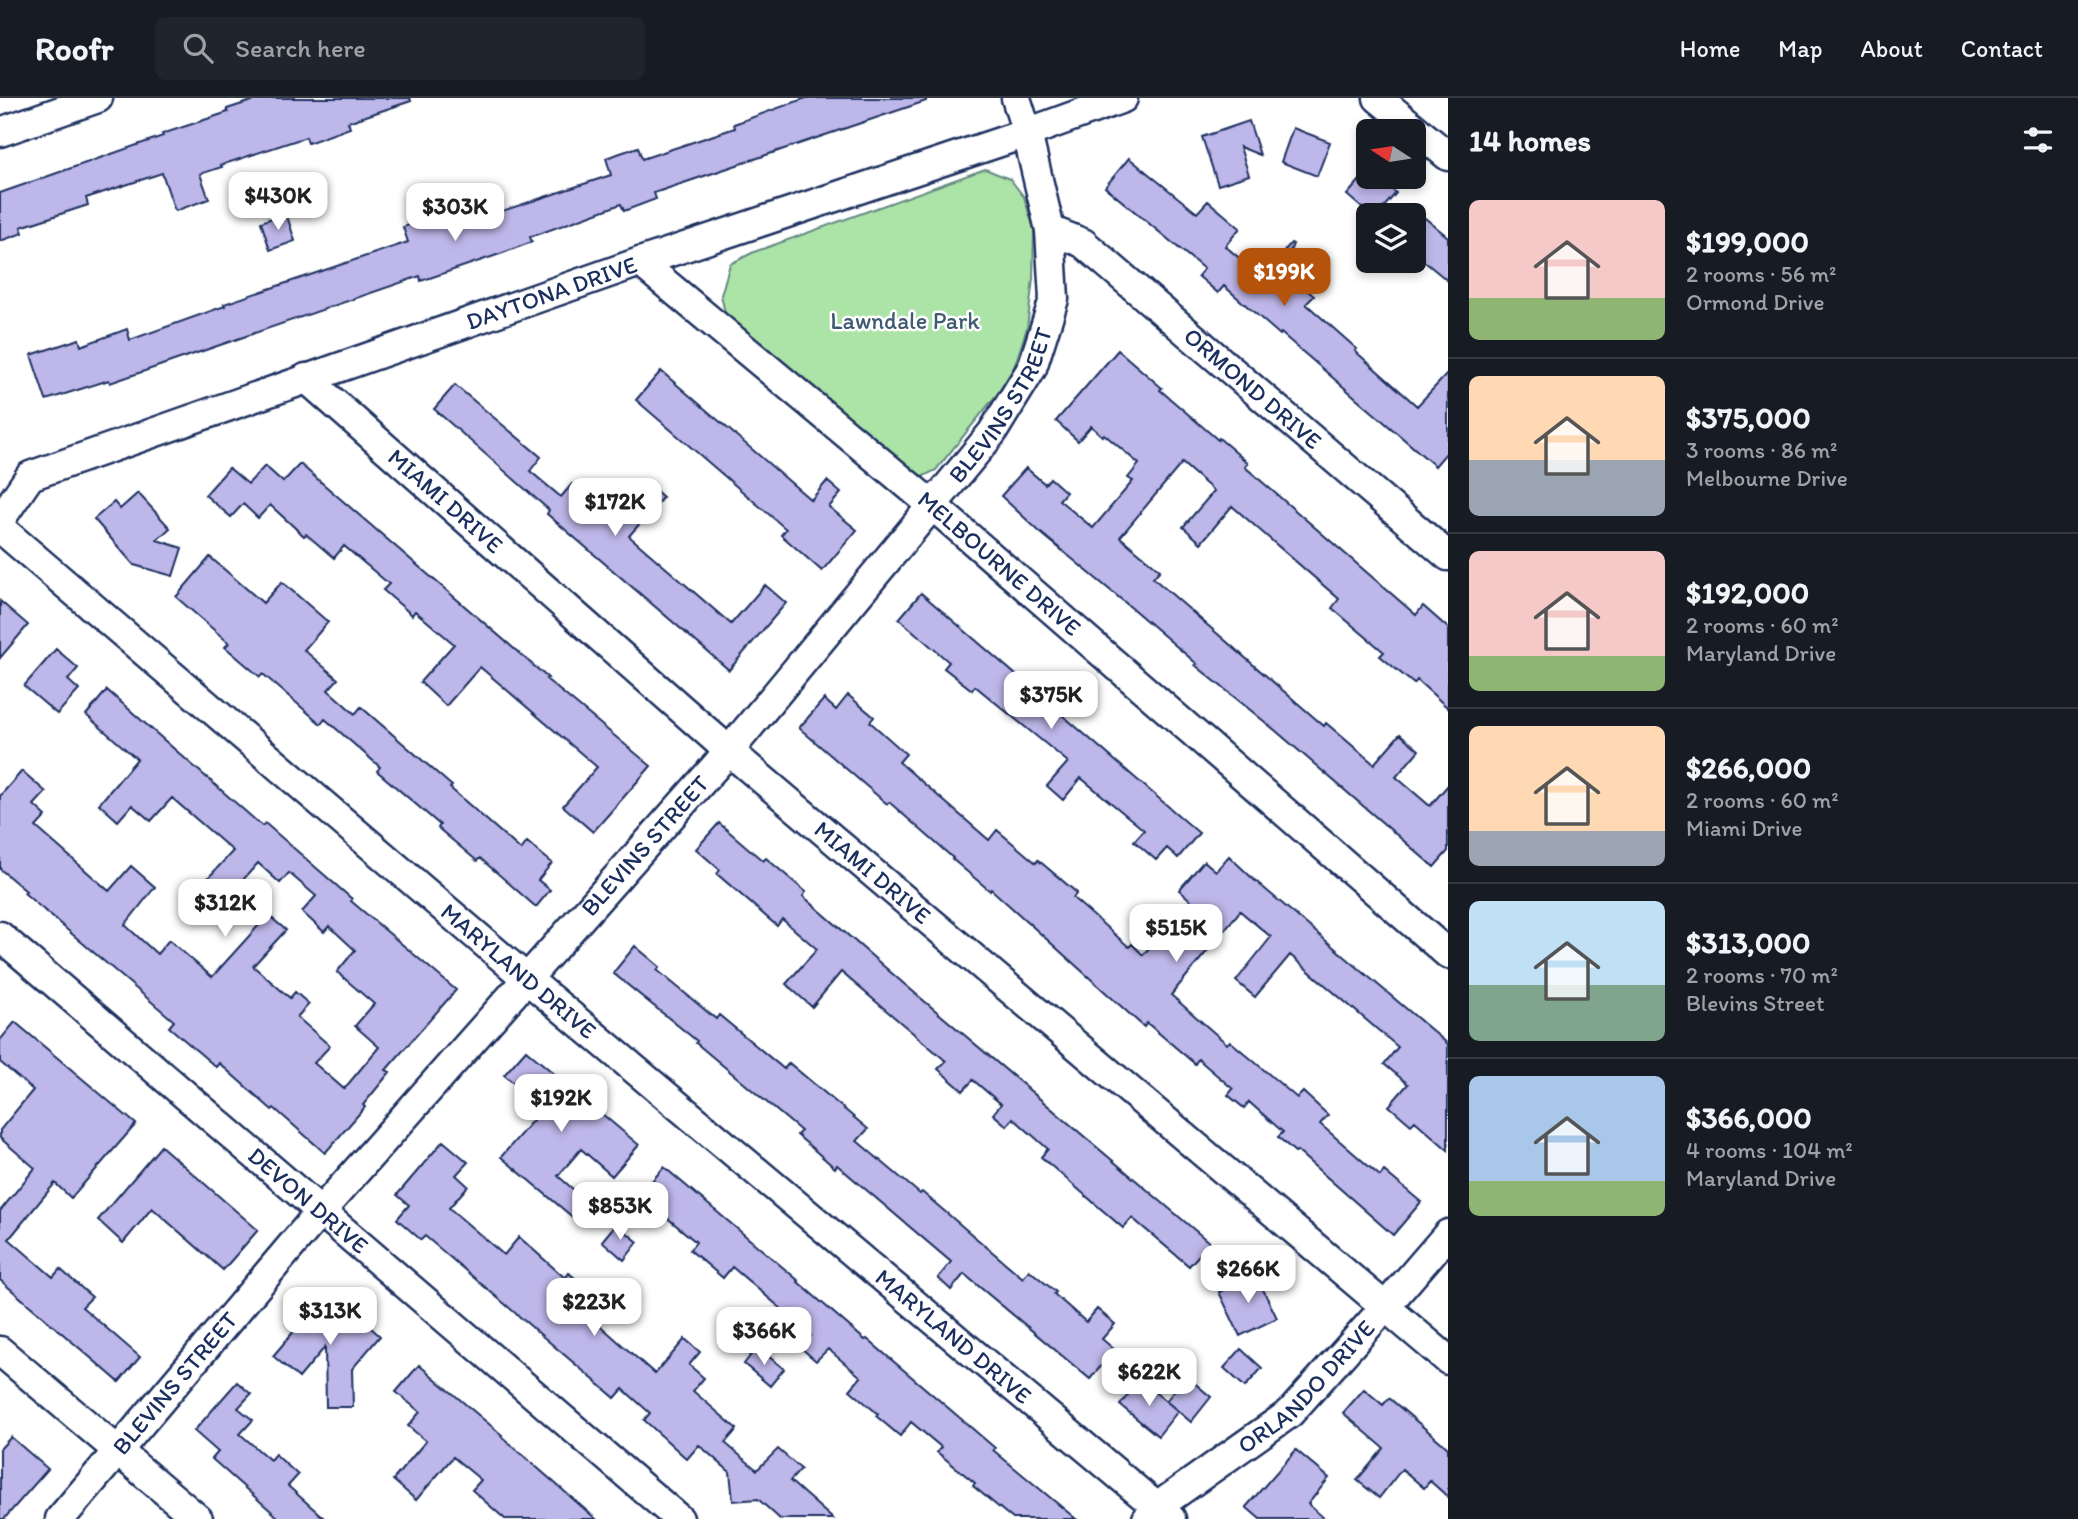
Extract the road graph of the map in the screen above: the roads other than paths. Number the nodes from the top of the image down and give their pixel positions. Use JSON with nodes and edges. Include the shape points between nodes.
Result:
{"nodes":[{"id":1,"x":98,"y":98,"type":"edge"},
{"id":2,"x":1016,"y":98,"type":"edge"},
{"id":3,"x":1123,"y":98,"type":"edge"},
{"id":4,"x":1378,"y":98,"type":"edge"},
{"id":5,"x":0,"y":132,"type":"edge"},
{"id":6,"x":1027,"y":133,"type":"junction"},
{"id":7,"x":1448,"y":156,"type":"edge"},
{"id":8,"x":1050,"y":230,"type":"junction"},
{"id":9,"x":640,"y":262,"type":"junction"},
{"id":10,"x":306,"y":378,"type":"junction"},
{"id":11,"x":932,"y":505,"type":"junction"},
{"id":12,"x":0,"y":520,"type":"edge"},
{"id":13,"x":0,"y":528,"type":"edge"},
{"id":14,"x":1448,"y":556,"type":"edge"},
{"id":15,"x":729,"y":751,"type":"junction"},
{"id":16,"x":0,"y":936,"type":"edge"},
{"id":17,"x":1448,"y":954,"type":"edge"},
{"id":18,"x":527,"y":979,"type":"junction"},
{"id":19,"x":320,"y":1212,"type":"junction"},
{"id":20,"x":1448,"y":1234,"type":"edge"},
{"id":21,"x":1385,"y":1307,"type":"junction"},
{"id":22,"x":0,"y":1351,"type":"edge"},
{"id":23,"x":1448,"y":1360,"type":"edge"},
{"id":24,"x":117,"y":1450,"type":"junction"},
{"id":25,"x":1158,"y":1515,"type":"edge"},
{"id":26,"x":60,"y":1519,"type":"edge"},
{"id":27,"x":198,"y":1519,"type":"edge"},
{"id":28,"x":679,"y":1519,"type":"edge"}],
"edges":[{"from":1,"to":5,"type":"street"},
{"from":2,"to":6,"type":"street","name":"BLEVINS STREET"},
{"from":3,"to":6,"type":"street","name":"DAYTONA DRIVE"},
{"from":4,"to":7,"type":"street"},
{"from":6,"to":8,"type":"street","name":"BLEVINS STREET"},
{"from":6,"to":9,"type":"street","name":"DAYTONA DRIVE"},
{"from":8,"to":11,"type":"street","name":"BLEVINS STREET","via":[[1054,299],[1032,368],[992,433]]},
{"from":8,"to":14,"type":"street","name":"ORMOND DRIVE","via":[[1083,243]]},
{"from":9,"to":10,"type":"street","name":"DAYTONA DRIVE"},
{"from":9,"to":11,"type":"street","name":"MELBOURNE DRIVE"},
{"from":10,"to":12,"type":"street","name":"DAYTONA DRIVE","via":[[30,476]]},
{"from":10,"to":15,"type":"street","name":"MIAMI DRIVE"},
{"from":11,"to":15,"type":"street","name":"BLEVINS STREET"},
{"from":11,"to":17,"type":"street","name":"MELBOURNE DRIVE"},
{"from":13,"to":18,"type":"street","name":"MARYLAND DRIVE"},
{"from":15,"to":18,"type":"street","name":"BLEVINS STREET"},
{"from":15,"to":21,"type":"street","name":"MIAMI DRIVE"},
{"from":16,"to":19,"type":"street","name":"DEVON DRIVE"},
{"from":18,"to":19,"type":"street","name":"BLEVINS STREET"},
{"from":18,"to":25,"type":"street","name":"MARYLAND DRIVE"},
{"from":19,"to":24,"type":"street","name":"BLEVINS STREET"},
{"from":19,"to":28,"type":"street","name":"DEVON DRIVE"},
{"from":20,"to":21,"type":"street","name":"ORLANDO DRIVE"},
{"from":21,"to":23,"type":"street","name":"MIAMI DRIVE"},
{"from":21,"to":25,"type":"street","name":"ORLANDO DRIVE","via":[[1290,1413]]},
{"from":22,"to":24,"type":"street"},
{"from":24,"to":26,"type":"street","name":"BLEVINS STREET"},
{"from":24,"to":27,"type":"street"}]}
